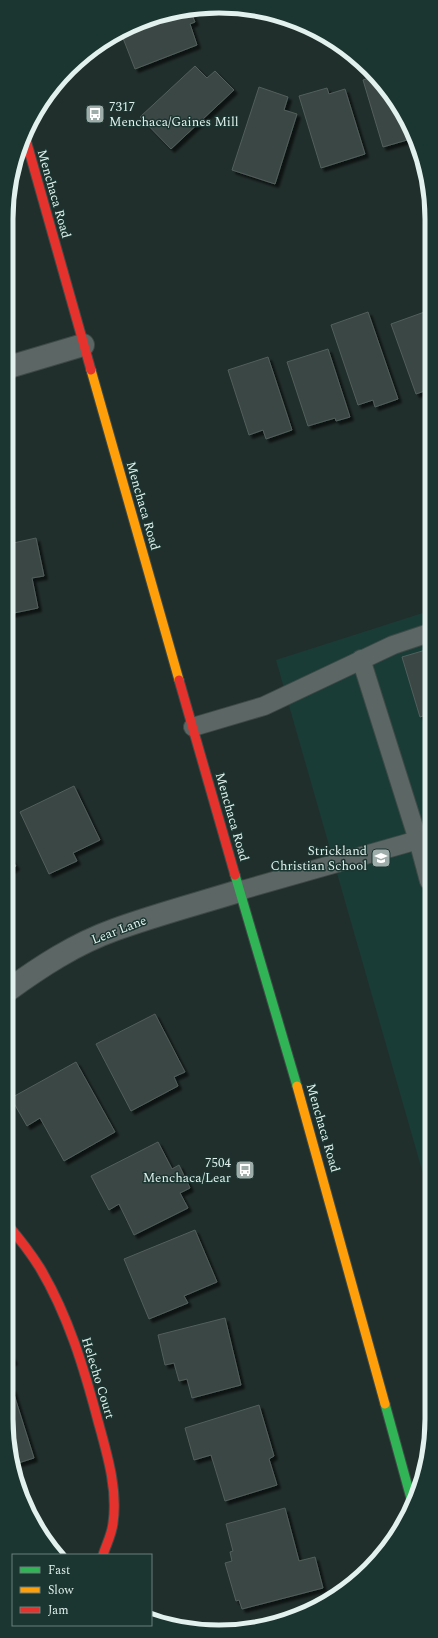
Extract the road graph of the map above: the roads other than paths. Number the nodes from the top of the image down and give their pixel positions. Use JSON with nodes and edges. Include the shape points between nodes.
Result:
{"nodes":[{"id":1,"x":27,"y":145,"type":"edge"},
{"id":2,"x":83,"y":345,"type":"junction"},
{"id":3,"x":13,"y":366,"type":"edge"},
{"id":4,"x":425,"y":634,"type":"edge"},
{"id":5,"x":361,"y":659,"type":"junction"},
{"id":6,"x":193,"y":726,"type":"junction"},
{"id":7,"x":418,"y":840,"type":"junction"},
{"id":8,"x":425,"y":866,"type":"edge"},
{"id":9,"x":239,"y":891,"type":"junction"},
{"id":10,"x":13,"y":986,"type":"edge"},
{"id":11,"x":13,"y":1232,"type":"edge"},
{"id":12,"x":410,"y":1495,"type":"edge"},
{"id":13,"x":103,"y":1554,"type":"edge"}],
"edges":[{"from":1,"to":2,"type":"main road","name":"Menchaca Road"},
{"from":2,"to":3,"type":"street"},
{"from":2,"to":6,"type":"main road","name":"Menchaca Road"},
{"from":4,"to":5,"type":"lane","via":[[393,644]]},
{"from":5,"to":6,"type":"lane","via":[[264,706]]},
{"from":5,"to":7,"type":"lane"},
{"from":6,"to":9,"type":"main road","name":"Menchaca Road"},
{"from":7,"to":8,"type":"lane"},
{"from":7,"to":9,"type":"lane"},
{"from":9,"to":10,"type":"street","name":"Lear Lane","via":[[112,931],[71,950]]},
{"from":9,"to":12,"type":"main road","name":"Menchaca Road","via":[[316,1150]]},
{"from":11,"to":13,"type":"main road","name":"Helecho Court","via":[[38,1265],[55,1294],[69,1326],[109,1460],[113,1524]]}]}
